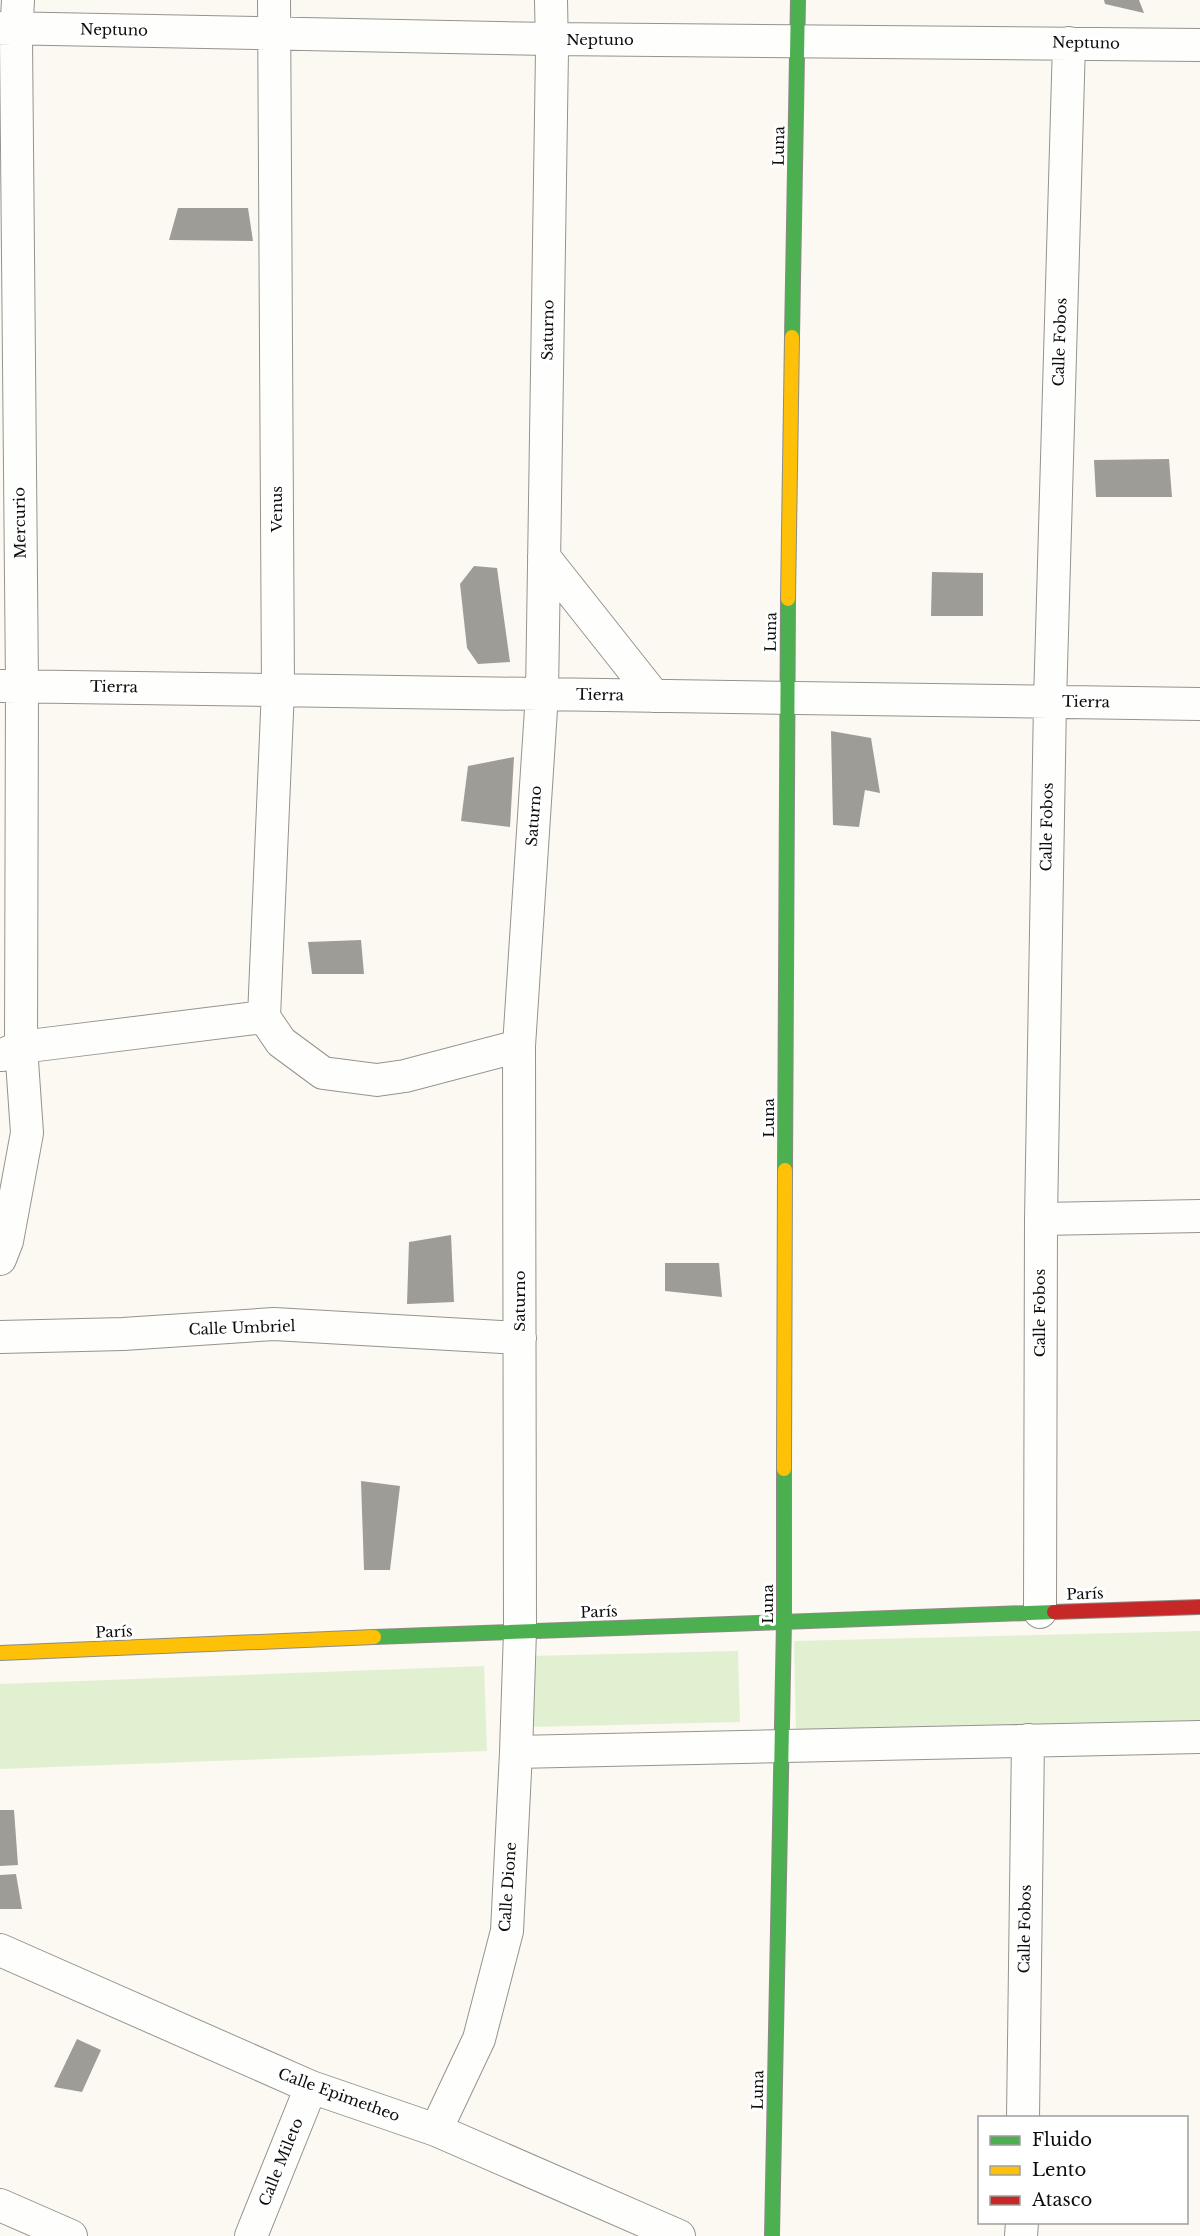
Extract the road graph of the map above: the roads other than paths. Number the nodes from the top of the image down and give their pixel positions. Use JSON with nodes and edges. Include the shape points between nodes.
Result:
{"nodes":[{"id":1,"x":274,"y":0,"type":"edge"},
{"id":2,"x":551,"y":0,"type":"edge"},
{"id":3,"x":798,"y":0,"type":"edge"},
{"id":4,"x":12,"y":19,"type":"edge"},
{"id":5,"x":273,"y":33,"type":"junction"},
{"id":6,"x":551,"y":39,"type":"junction"},
{"id":7,"x":797,"y":41,"type":"junction"},
{"id":8,"x":1068,"y":43,"type":"junction"},
{"id":9,"x":1200,"y":45,"type":"edge"},
{"id":10,"x":544,"y":557,"type":"junction"},
{"id":11,"x":11,"y":686,"type":"edge"},
{"id":12,"x":278,"y":689,"type":"junction"},
{"id":13,"x":542,"y":694,"type":"junction"},
{"id":14,"x":654,"y":696,"type":"junction"},
{"id":15,"x":786,"y":698,"type":"junction"},
{"id":16,"x":1050,"y":702,"type":"junction"},
{"id":17,"x":1200,"y":704,"type":"edge"},
{"id":18,"x":264,"y":1017,"type":"junction"},
{"id":19,"x":519,"y":1046,"type":"junction"},
{"id":20,"x":10,"y":1051,"type":"edge"},
{"id":21,"x":1200,"y":1216,"type":"edge"},
{"id":22,"x":1041,"y":1219,"type":"junction"},
{"id":23,"x":0,"y":1259,"type":"edge"},
{"id":24,"x":0,"y":1337,"type":"edge"},
{"id":25,"x":520,"y":1338,"type":"junction"},
{"id":26,"x":1200,"y":1607,"type":"edge"},
{"id":27,"x":1040,"y":1612,"type":"junction"},
{"id":28,"x":784,"y":1622,"type":"junction"},
{"id":29,"x":520,"y":1631,"type":"junction"},
{"id":30,"x":0,"y":1653,"type":"edge"},
{"id":31,"x":1200,"y":1737,"type":"edge"},
{"id":32,"x":1028,"y":1740,"type":"junction"},
{"id":33,"x":780,"y":1747,"type":"junction"},
{"id":34,"x":516,"y":1752,"type":"junction"},
{"id":35,"x":0,"y":1950,"type":"edge"},
{"id":36,"x":311,"y":2087,"type":"junction"},
{"id":37,"x":1023,"y":2116,"type":"edge"},
{"id":38,"x":436,"y":2130,"type":"junction"},
{"id":39,"x":0,"y":2205,"type":"edge"},
{"id":40,"x":71,"y":2236,"type":"edge"},
{"id":41,"x":251,"y":2236,"type":"edge"},
{"id":42,"x":679,"y":2236,"type":"edge"},
{"id":43,"x":772,"y":2236,"type":"edge"}],
"edges":[{"from":1,"to":5,"type":"street","name":"Venus"},
{"from":2,"to":6,"type":"street","name":"Saturno"},
{"from":3,"to":7,"type":"street","name":"Luna"},
{"from":4,"to":5,"type":"street","name":"Neptuno"},
{"from":4,"to":11,"type":"street","name":"Mercurio"},
{"from":5,"to":6,"type":"street","name":"Neptuno"},
{"from":5,"to":12,"type":"street","name":"Venus"},
{"from":6,"to":7,"type":"street","name":"Neptuno"},
{"from":6,"to":10,"type":"street","name":"Saturno"},
{"from":7,"to":8,"type":"street","name":"Neptuno"},
{"from":7,"to":15,"type":"street","name":"Luna"},
{"from":8,"to":9,"type":"street","name":"Neptuno"},
{"from":8,"to":16,"type":"street","name":"Calle Fobos"},
{"from":10,"to":13,"type":"street","name":"Saturno"},
{"from":10,"to":14,"type":"street"},
{"from":11,"to":12,"type":"street","name":"Tierra"},
{"from":11,"to":20,"type":"street","name":"Mercurio"},
{"from":12,"to":13,"type":"street","name":"Tierra"},
{"from":12,"to":18,"type":"street","name":"Venus"},
{"from":13,"to":14,"type":"street","name":"Tierra"},
{"from":13,"to":19,"type":"street","name":"Saturno"},
{"from":14,"to":15,"type":"street","name":"Tierra"},
{"from":15,"to":16,"type":"street","name":"Tierra"},
{"from":15,"to":28,"type":"street","name":"Luna"},
{"from":16,"to":17,"type":"street","name":"Tierra"},
{"from":16,"to":22,"type":"street","name":"Calle Fobos"},
{"from":18,"to":19,"type":"street","via":[[281,1042],[323,1073],[377,1080]]},
{"from":18,"to":20,"type":"street"},
{"from":19,"to":25,"type":"street","name":"Saturno"},
{"from":20,"to":23,"type":"street","name":"Mercurio","via":[[27,1133],[7,1241]]},
{"from":21,"to":22,"type":"street"},
{"from":22,"to":27,"type":"street","name":"Calle Fobos"},
{"from":24,"to":25,"type":"street","name":"Calle Umbriel","via":[[274,1324]]},
{"from":25,"to":29,"type":"street","name":"Saturno"},
{"from":26,"to":27,"type":"street","name":"París"},
{"from":27,"to":28,"type":"street","name":"París"},
{"from":28,"to":29,"type":"street","name":"París"},
{"from":28,"to":33,"type":"street","name":"Luna"},
{"from":29,"to":30,"type":"street","name":"París"},
{"from":29,"to":34,"type":"street","name":"Calle Dione"},
{"from":31,"to":32,"type":"street"},
{"from":32,"to":33,"type":"street"},
{"from":32,"to":37,"type":"street","name":"Calle Fobos"},
{"from":33,"to":34,"type":"street"},
{"from":33,"to":43,"type":"street","name":"Luna"},
{"from":34,"to":38,"type":"street","name":"Calle Dione","via":[[507,1931],[479,2039]]},
{"from":35,"to":36,"type":"street","name":"Calle Epimetheo"},
{"from":36,"to":38,"type":"street","name":"Calle Epimetheo"},
{"from":36,"to":41,"type":"street","name":"Calle Mileto"},
{"from":38,"to":42,"type":"street","name":"Calle Epimetheo"},
{"from":39,"to":40,"type":"street"}]}
